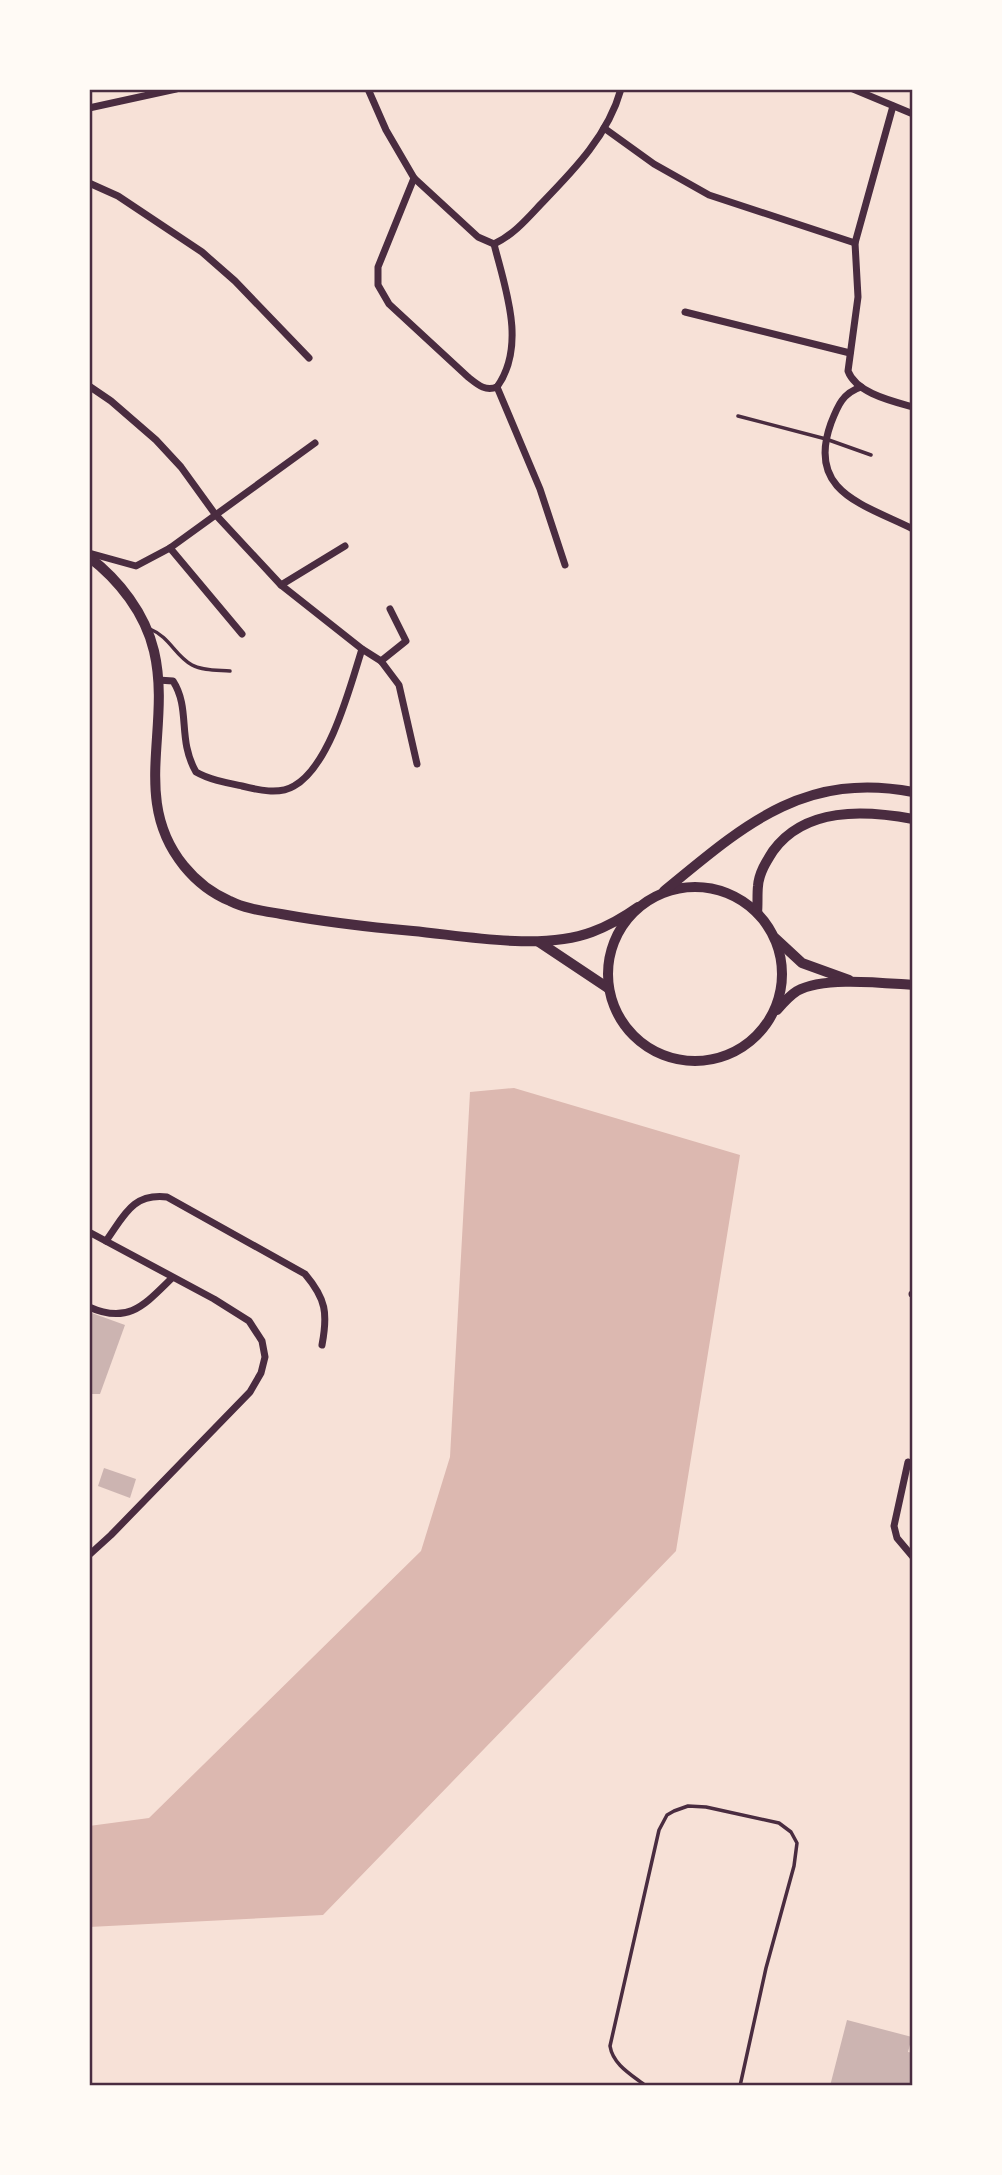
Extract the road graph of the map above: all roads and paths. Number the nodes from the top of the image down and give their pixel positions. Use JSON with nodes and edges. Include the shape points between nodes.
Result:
{"nodes":[{"id":1,"x":127,"y":89,"type":"edge"},
{"id":2,"x":176,"y":89,"type":"edge"},
{"id":3,"x":368,"y":89,"type":"edge"},
{"id":4,"x":621,"y":89,"type":"edge"},
{"id":5,"x":853,"y":89,"type":"edge"},
{"id":6,"x":128,"y":98,"type":"junction"},
{"id":7,"x":893,"y":106,"type":"junction"},
{"id":8,"x":89,"y":108,"type":"edge"},
{"id":9,"x":913,"y":114,"type":"edge"},
{"id":10,"x":604,"y":128,"type":"junction"},
{"id":11,"x":414,"y":178,"type":"junction"},
{"id":12,"x":89,"y":183,"type":"edge"},
{"id":13,"x":855,"y":243,"type":"junction"},
{"id":14,"x":494,"y":244,"type":"junction"},
{"id":15,"x":685,"y":312,"type":"dead end"},
{"id":16,"x":850,"y":353,"type":"junction"},
{"id":17,"x":309,"y":358,"type":"dead end"},
{"id":18,"x":89,"y":386,"type":"edge"},
{"id":19,"x":497,"y":387,"type":"junction"},
{"id":20,"x":861,"y":387,"type":"junction"},
{"id":21,"x":913,"y":407,"type":"edge"},
{"id":22,"x":738,"y":416,"type":"dead end"},
{"id":23,"x":826,"y":439,"type":"junction"},
{"id":24,"x":315,"y":443,"type":"dead end"},
{"id":25,"x":871,"y":454,"type":"dead end"},
{"id":26,"x":215,"y":514,"type":"junction"},
{"id":27,"x":913,"y":529,"type":"edge"},
{"id":28,"x":345,"y":546,"type":"dead end"},
{"id":29,"x":170,"y":548,"type":"junction"},
{"id":30,"x":89,"y":555,"type":"edge"},
{"id":31,"x":565,"y":565,"type":"dead end"},
{"id":32,"x":281,"y":585,"type":"junction"},
{"id":33,"x":390,"y":609,"type":"dead end"},
{"id":34,"x":145,"y":627,"type":"junction"},
{"id":35,"x":242,"y":634,"type":"dead end"},
{"id":36,"x":362,"y":649,"type":"junction"},
{"id":37,"x":381,"y":661,"type":"junction"},
{"id":38,"x":230,"y":671,"type":"dead end"},
{"id":39,"x":158,"y":680,"type":"junction"},
{"id":40,"x":416,"y":764,"type":"dead end"},
{"id":41,"x":913,"y":792,"type":"edge"},
{"id":42,"x":913,"y":819,"type":"edge"},
{"id":43,"x":661,"y":894,"type":"junction"},
{"id":44,"x":638,"y":907,"type":"junction"},
{"id":45,"x":757,"y":913,"type":"junction"},
{"id":46,"x":774,"y":938,"type":"junction"},
{"id":47,"x":539,"y":942,"type":"junction"},
{"id":48,"x":853,"y":981,"type":"junction"},
{"id":49,"x":913,"y":985,"type":"edge"},
{"id":50,"x":608,"y":988,"type":"junction"},
{"id":51,"x":772,"y":1016,"type":"junction"},
{"id":52,"x":89,"y":1232,"type":"edge"},
{"id":53,"x":106,"y":1241,"type":"junction"},
{"id":54,"x":172,"y":1278,"type":"junction"},
{"id":55,"x":89,"y":1307,"type":"edge"},
{"id":56,"x":322,"y":1345,"type":"dead end"},
{"id":57,"x":908,"y":1462,"type":"dead end"},
{"id":58,"x":89,"y":1555,"type":"edge"},
{"id":59,"x":913,"y":1557,"type":"edge"},
{"id":60,"x":646,"y":2086,"type":"edge"},
{"id":61,"x":740,"y":2086,"type":"edge"}],
"edges":[{"from":1,"to":6,"type":"street"},
{"from":2,"to":6,"type":"street"},
{"from":3,"to":11,"type":"street"},
{"from":4,"to":10,"type":"street"},
{"from":5,"to":7,"type":"street"},
{"from":6,"to":8,"type":"street"},
{"from":7,"to":9,"type":"street"},
{"from":7,"to":13,"type":"street"},
{"from":10,"to":13,"type":"street","via":[[669,174],[709,195]]},
{"from":10,"to":14,"type":"street","via":[[583,161],[555,191],[513,233]]},
{"from":11,"to":14,"type":"street","via":[[471,231]]},
{"from":11,"to":19,"type":"street","via":[[378,267],[378,285],[389,304],[468,377],[481,387]]},
{"from":12,"to":17,"type":"street","via":[[118,196],[202,251]]},
{"from":13,"to":16,"type":"street","via":[[859,297]]},
{"from":14,"to":19,"type":"street","via":[[512,324],[509,355]]},
{"from":15,"to":16,"type":"street"},
{"from":16,"to":20,"type":"street","via":[[848,372]]},
{"from":18,"to":26,"type":"street","via":[[156,439]]},
{"from":19,"to":31,"type":"street","via":[[540,489]]},
{"from":20,"to":21,"type":"street"},
{"from":20,"to":23,"type":"street","via":[[843,397]]},
{"from":22,"to":23,"type":"lane"},
{"from":23,"to":25,"type":"lane"},
{"from":23,"to":27,"type":"street","via":[[825,459],[838,489]]},
{"from":24,"to":26,"type":"street"},
{"from":26,"to":29,"type":"street"},
{"from":26,"to":32,"type":"street"},
{"from":28,"to":32,"type":"street"},
{"from":29,"to":30,"type":"street","via":[[136,566]]},
{"from":29,"to":35,"type":"street"},
{"from":30,"to":34,"type":"main road","via":[[118,582]]},
{"from":32,"to":36,"type":"street"},
{"from":33,"to":37,"type":"street","via":[[406,641]]},
{"from":34,"to":38,"type":"lane","via":[[165,636],[190,664]]},
{"from":34,"to":39,"type":"main road","via":[[155,653]]},
{"from":36,"to":37,"type":"street"},
{"from":36,"to":39,"type":"street","via":[[337,724],[320,758],[301,782],[281,791],[256,789],[196,772],[184,739],[179,690],[173,681]]},
{"from":37,"to":40,"type":"street","via":[[399,685]]},
{"from":39,"to":47,"type":"main road","via":[[155,806],[174,855],[203,886],[232,903],[310,920]]},
{"from":41,"to":43,"type":"main road","via":[[859,786],[775,808]]},
{"from":42,"to":45,"type":"main road","via":[[834,815],[791,831],[762,870]]},
{"from":43,"to":44,"type":"main road"},
{"from":43,"to":45,"type":"main road","via":[[686,887],[712,889],[737,897]]},
{"from":44,"to":47,"type":"main road","via":[[591,932]]},
{"from":44,"to":50,"type":"main road","via":[[612,943]]},
{"from":45,"to":46,"type":"main road"},
{"from":46,"to":48,"type":"main road","via":[[802,963]]},
{"from":46,"to":51,"type":"main road","via":[[782,964],[781,990]]},
{"from":47,"to":50,"type":"main road"},
{"from":48,"to":49,"type":"main road"},
{"from":48,"to":51,"type":"main road","via":[[802,989]]},
{"from":50,"to":51,"type":"main road","via":[[628,1031],[646,1047],[668,1057],[716,1059],[739,1050]]},
{"from":52,"to":53,"type":"street"},
{"from":53,"to":54,"type":"street"},
{"from":53,"to":56,"type":"street","via":[[142,1198],[167,1197],[305,1274],[319,1290],[325,1308]]},
{"from":54,"to":55,"type":"street","via":[[132,1311],[104,1314]]},
{"from":54,"to":58,"type":"street","via":[[249,1321],[262,1341],[261,1373],[250,1392]]},
{"from":57,"to":59,"type":"street","via":[[894,1526],[897,1538]]},
{"from":60,"to":61,"type":"lane","via":[[622,2067],[610,2046],[659,1830],[667,1815],[688,1806],[779,1824],[797,1843]]}]}
